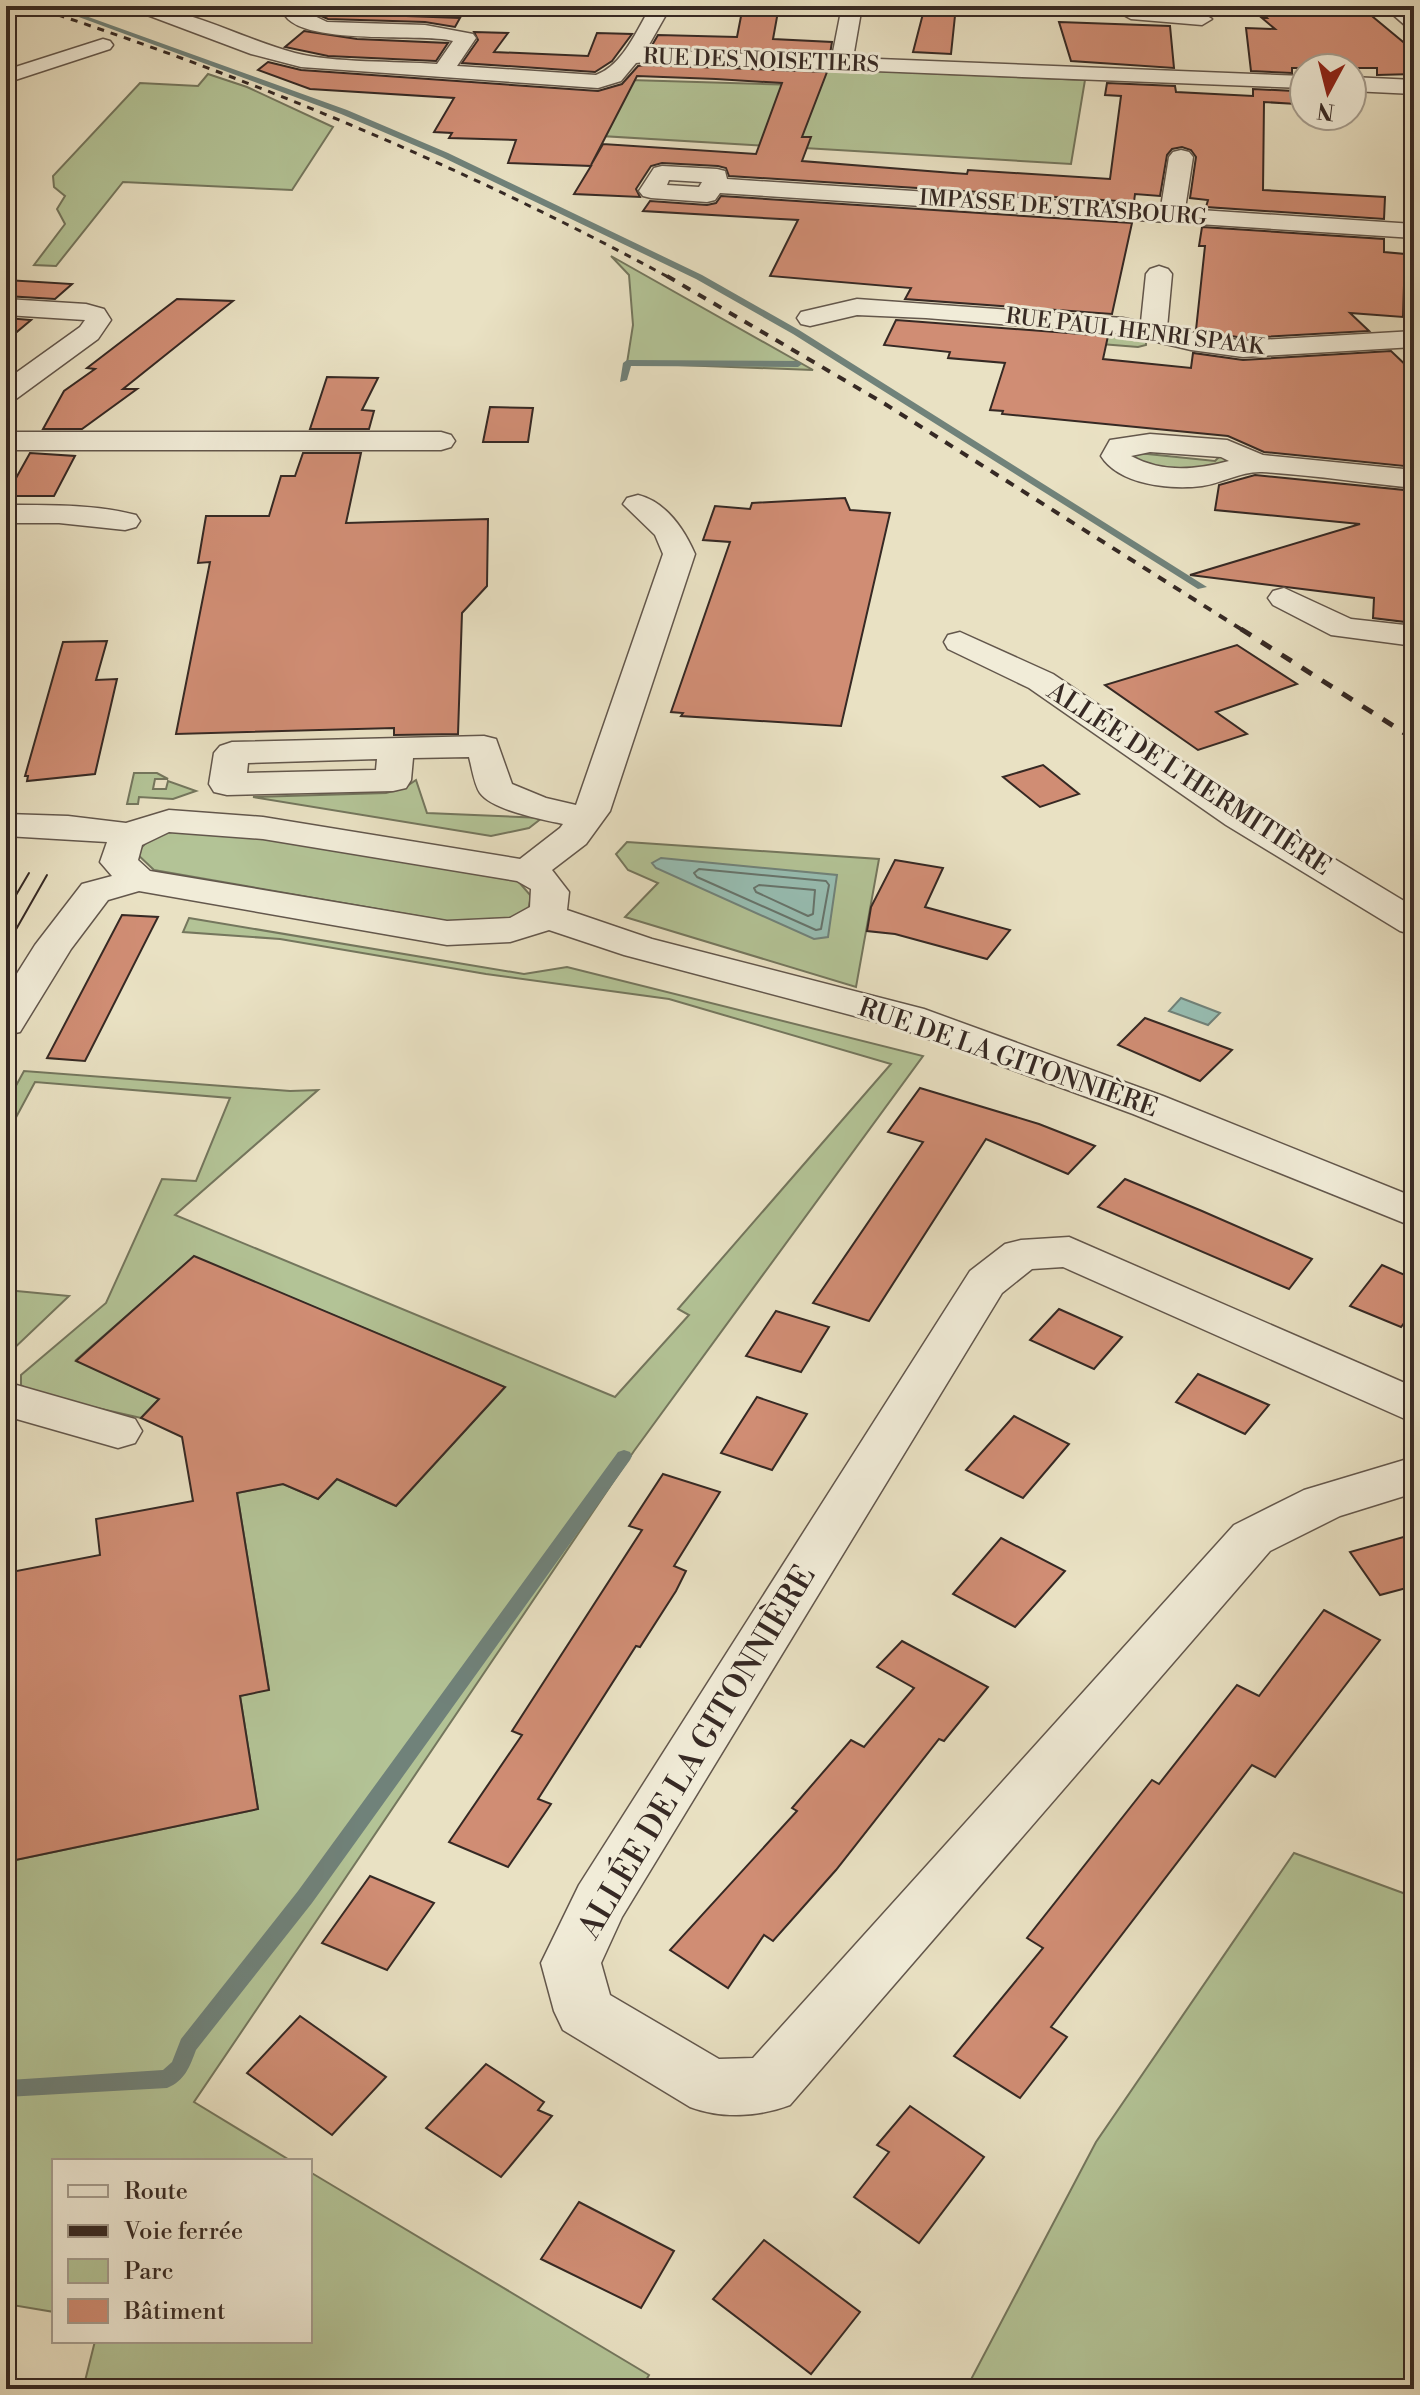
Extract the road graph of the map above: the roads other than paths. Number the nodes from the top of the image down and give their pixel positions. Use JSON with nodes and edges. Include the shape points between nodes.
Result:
{"nodes":[{"id":1,"x":141,"y":6,"type":"edge"},
{"id":2,"x":292,"y":6,"type":"edge"},
{"id":3,"x":661,"y":6,"type":"edge"},
{"id":4,"x":852,"y":6,"type":"edge"},
{"id":5,"x":1117,"y":6,"type":"edge"},
{"id":6,"x":1393,"y":6,"type":"edge"},
{"id":7,"x":1203,"y":20,"type":"edge"},
{"id":8,"x":1414,"y":23,"type":"edge"},
{"id":9,"x":103,"y":45,"type":"dead end"},
{"id":10,"x":635,"y":56,"type":"junction"},
{"id":11,"x":841,"y":63,"type":"junction"},
{"id":12,"x":442,"y":72,"type":"junction"},
{"id":13,"x":6,"y":77,"type":"edge"},
{"id":14,"x":1288,"y":80,"type":"edge"},
{"id":15,"x":1368,"y":85,"type":"edge"},
{"id":16,"x":1414,"y":87,"type":"edge"},
{"id":17,"x":1181,"y":157,"type":"dead end"},
{"id":18,"x":713,"y":185,"type":"dead end"},
{"id":19,"x":1172,"y":215,"type":"junction"},
{"id":20,"x":1414,"y":231,"type":"edge"},
{"id":21,"x":1159,"y":274,"type":"dead end"},
{"id":22,"x":6,"y":307,"type":"edge"},
{"id":23,"x":810,"y":318,"type":"dead end"},
{"id":24,"x":1153,"y":332,"type":"junction"},
{"id":25,"x":1414,"y":339,"type":"edge"},
{"id":26,"x":6,"y":393,"type":"edge"},
{"id":27,"x":6,"y":441,"type":"edge"},
{"id":28,"x":441,"y":441,"type":"dead end"},
{"id":29,"x":1257,"y":463,"type":"dead end"},
{"id":30,"x":1414,"y":479,"type":"edge"},
{"id":31,"x":638,"y":504,"type":"dead end"},
{"id":32,"x":6,"y":514,"type":"edge"},
{"id":33,"x":125,"y":521,"type":"dead end"},
{"id":34,"x":1284,"y":598,"type":"dead end"},
{"id":35,"x":1414,"y":636,"type":"edge"},
{"id":36,"x":960,"y":642,"type":"dead end"},
{"id":37,"x":396,"y":748,"type":"dead end"},
{"id":38,"x":586,"y":818,"type":"junction"},
{"id":39,"x":6,"y":825,"type":"edge"},
{"id":40,"x":129,"y":834,"type":"junction"},
{"id":41,"x":527,"y":871,"type":"junction"},
{"id":42,"x":138,"y":880,"type":"junction"},
{"id":43,"x":546,"y":916,"type":"junction"},
{"id":44,"x":1414,"y":923,"type":"edge"},
{"id":45,"x":6,"y":1023,"type":"edge"},
{"id":46,"x":1414,"y":1213,"type":"edge"},
{"id":47,"x":6,"y":1399,"type":"edge"},
{"id":48,"x":1414,"y":1406,"type":"edge"},
{"id":49,"x":118,"y":1431,"type":"dead end"},
{"id":50,"x":1414,"y":1475,"type":"edge"}],
"edges":[{"from":1,"to":12,"type":"street","name":"RUE DES NOISETIERS","via":[[279,56]]},
{"from":2,"to":12,"type":"street","via":[[300,19],[323,26],[466,38]]},
{"from":3,"to":10,"type":"street"},
{"from":4,"to":11,"type":"street"},
{"from":5,"to":7,"type":"street","via":[[1131,13]]},
{"from":6,"to":8,"type":"street"},
{"from":9,"to":13,"type":"street"},
{"from":10,"to":11,"type":"street","name":"RUE DES NOISETIERS"},
{"from":10,"to":12,"type":"street","name":"RUE DES NOISETIERS","via":[[598,82]]},
{"from":11,"to":14,"type":"street","name":"RUE DES NOISETIERS","via":[[1208,71]]},
{"from":15,"to":16,"type":"street"},
{"from":17,"to":19,"type":"street"},
{"from":18,"to":19,"type":"street","name":"IMPASSE DE STRASBOURG"},
{"from":19,"to":20,"type":"street","name":"IMPASSE DE STRASBOURG"},
{"from":21,"to":24,"type":"street"},
{"from":22,"to":26,"type":"street","via":[[86,312],[98,320],[89,333]]},
{"from":23,"to":24,"type":"street","name":"RUE PAUL HENRI SPAAK","via":[[840,309],[881,308]]},
{"from":24,"to":25,"type":"street","name":"RUE PAUL HENRI SPAAK","via":[[1204,345],[1258,349]]},
{"from":27,"to":28,"type":"street"},
{"from":29,"to":30,"type":"street"},
{"from":31,"to":38,"type":"street","via":[[669,531],[679,554]]},
{"from":32,"to":33,"type":"street"},
{"from":34,"to":35,"type":"street","via":[[1343,628]]},
{"from":36,"to":44,"type":"street","name":"ALLÉE DE L'HERMITIÈRE","via":[[1041,681],[1239,817]]},
{"from":37,"to":38,"type":"street","via":[[484,746],[496,790],[535,807]]},
{"from":38,"to":41,"type":"street","via":[[573,836]]},
{"from":39,"to":40,"type":"street"},
{"from":40,"to":41,"type":"street","via":[[169,821],[212,822]]},
{"from":40,"to":42,"type":"street","via":[[119,862]]},
{"from":41,"to":43,"type":"street","via":[[551,890]]},
{"from":42,"to":43,"type":"street","via":[[447,933],[490,932]]},
{"from":42,"to":45,"type":"street","via":[[95,892],[54,945]]},
{"from":43,"to":46,"type":"street","name":"RUE DE LA GITONNIÈRE","via":[[638,947],[910,1018],[1148,1105]]},
{"from":47,"to":49,"type":"street"},
{"from":48,"to":50,"type":"street","name":"ALLÉE DE LA GITONNIÈRE","via":[[1069,1252],[1021,1255],[986,1282],[600,1902],[571,1963],[584,2011],[712,2087],[768,2085],[1252,1538],[1322,1503]]}]}
